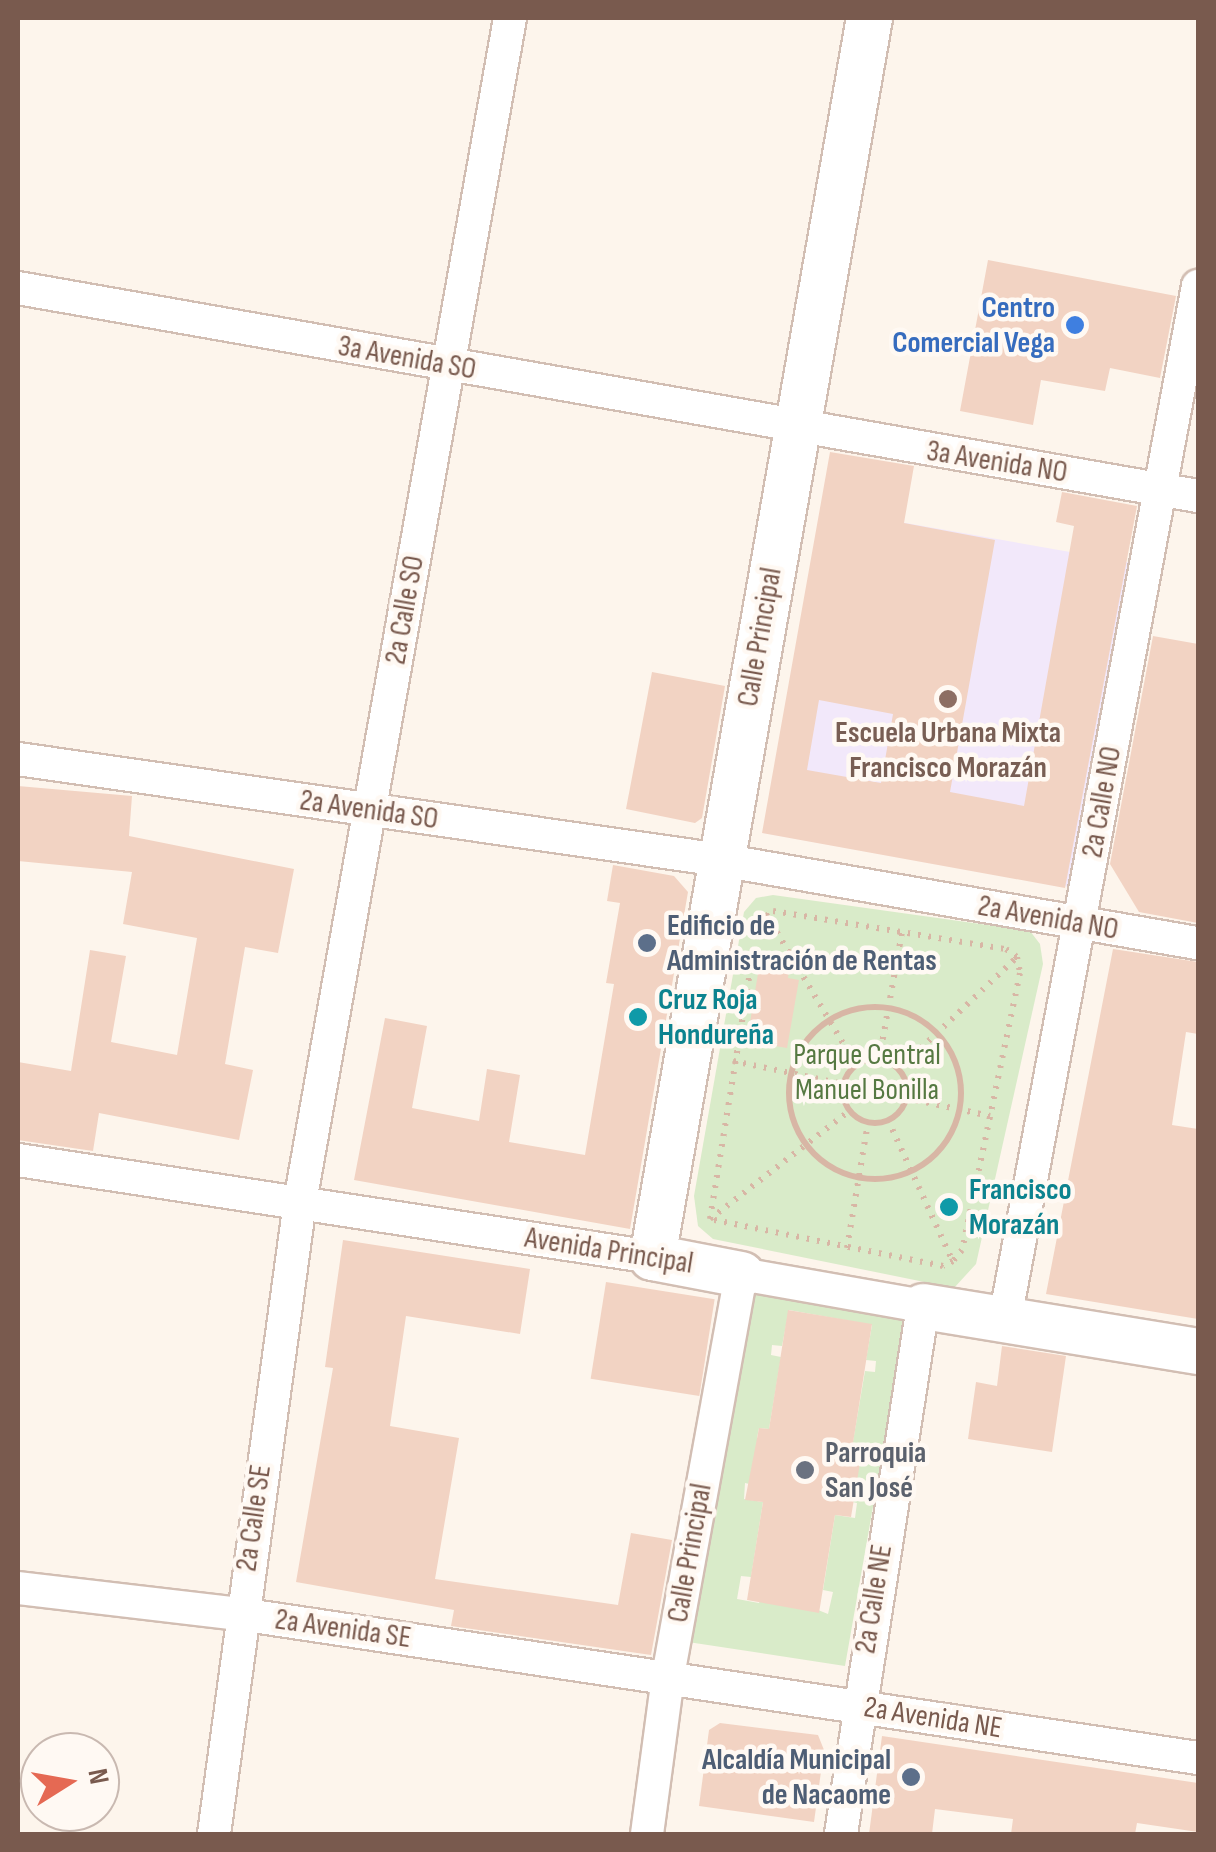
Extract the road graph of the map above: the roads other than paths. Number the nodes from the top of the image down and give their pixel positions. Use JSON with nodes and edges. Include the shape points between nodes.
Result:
{"nodes":[{"id":1,"x":510,"y":18,"type":"edge"},
{"id":2,"x":869,"y":18,"type":"edge"},
{"id":3,"x":1198,"y":286,"type":"edge"},
{"id":4,"x":18,"y":288,"type":"edge"},
{"id":5,"x":448,"y":366,"type":"junction"},
{"id":6,"x":796,"y":428,"type":"junction"},
{"id":7,"x":1160,"y":488,"type":"junction"},
{"id":8,"x":1198,"y":496,"type":"edge"},
{"id":9,"x":18,"y":759,"type":"edge"},
{"id":10,"x":369,"y":810,"type":"junction"},
{"id":11,"x":721,"y":860,"type":"junction"},
{"id":12,"x":1079,"y":925,"type":"junction"},
{"id":13,"x":1198,"y":942,"type":"edge"},
{"id":14,"x":18,"y":1160,"type":"edge"},
{"id":15,"x":300,"y":1202,"type":"junction"},
{"id":16,"x":652,"y":1257,"type":"junction"},
{"id":17,"x":741,"y":1274,"type":"junction"},
{"id":18,"x":923,"y":1306,"type":"junction"},
{"id":19,"x":1005,"y":1319,"type":"junction"},
{"id":20,"x":1198,"y":1351,"type":"edge"},
{"id":21,"x":18,"y":1588,"type":"edge"},
{"id":22,"x":240,"y":1614,"type":"junction"},
{"id":23,"x":668,"y":1676,"type":"junction"},
{"id":24,"x":857,"y":1706,"type":"junction"},
{"id":25,"x":1198,"y":1758,"type":"edge"},
{"id":26,"x":214,"y":1834,"type":"edge"},
{"id":27,"x":647,"y":1834,"type":"edge"},
{"id":28,"x":841,"y":1834,"type":"edge"}],
"edges":[{"from":1,"to":5,"type":"street","name":"2a Calle SO"},
{"from":2,"to":6,"type":"street","name":"Calle Principal"},
{"from":3,"to":7,"type":"street","name":"2a Calle NO"},
{"from":4,"to":5,"type":"street","name":"3a Avenida SO"},
{"from":5,"to":6,"type":"street","name":"3a Avenida SO"},
{"from":5,"to":10,"type":"street","name":"2a Calle SO"},
{"from":6,"to":7,"type":"street","name":"3a Avenida NO"},
{"from":6,"to":11,"type":"street","name":"Calle Principal"},
{"from":7,"to":8,"type":"street","name":"3a Avenida NO"},
{"from":7,"to":12,"type":"street","name":"2a Calle NO"},
{"from":9,"to":10,"type":"street","name":"2a Avenida SO"},
{"from":10,"to":11,"type":"street","name":"2a Avenida SO"},
{"from":10,"to":15,"type":"street","name":"2a Calle SO"},
{"from":11,"to":12,"type":"street","name":"2a Avenida NO"},
{"from":11,"to":16,"type":"street","name":"Calle Principal"},
{"from":12,"to":13,"type":"street","name":"2a Avenida NO"},
{"from":12,"to":19,"type":"street","name":"2a Calle NO"},
{"from":14,"to":15,"type":"street","name":"Avenida Principal"},
{"from":15,"to":16,"type":"street","name":"Avenida Principal"},
{"from":15,"to":22,"type":"street","name":"2a Calle SE"},
{"from":16,"to":17,"type":"street","name":"Avenida Principal"},
{"from":17,"to":18,"type":"street","name":"Avenida Principal"},
{"from":17,"to":23,"type":"street","name":"Calle Principal"},
{"from":18,"to":19,"type":"street","name":"Avenida Principal"},
{"from":18,"to":24,"type":"street","name":"2a Calle NE"},
{"from":19,"to":20,"type":"street","name":"Avenida Principal"},
{"from":21,"to":22,"type":"street","name":"2a Avenida SE"},
{"from":22,"to":23,"type":"street","name":"2a Avenida SE"},
{"from":22,"to":26,"type":"street","name":"2a Calle SE"},
{"from":23,"to":24,"type":"street","name":"2a Avenida NE"},
{"from":23,"to":27,"type":"street","name":"Calle Principal"},
{"from":24,"to":25,"type":"street","name":"2a Avenida NE"},
{"from":24,"to":28,"type":"street","name":"2a Calle NE"}]}
